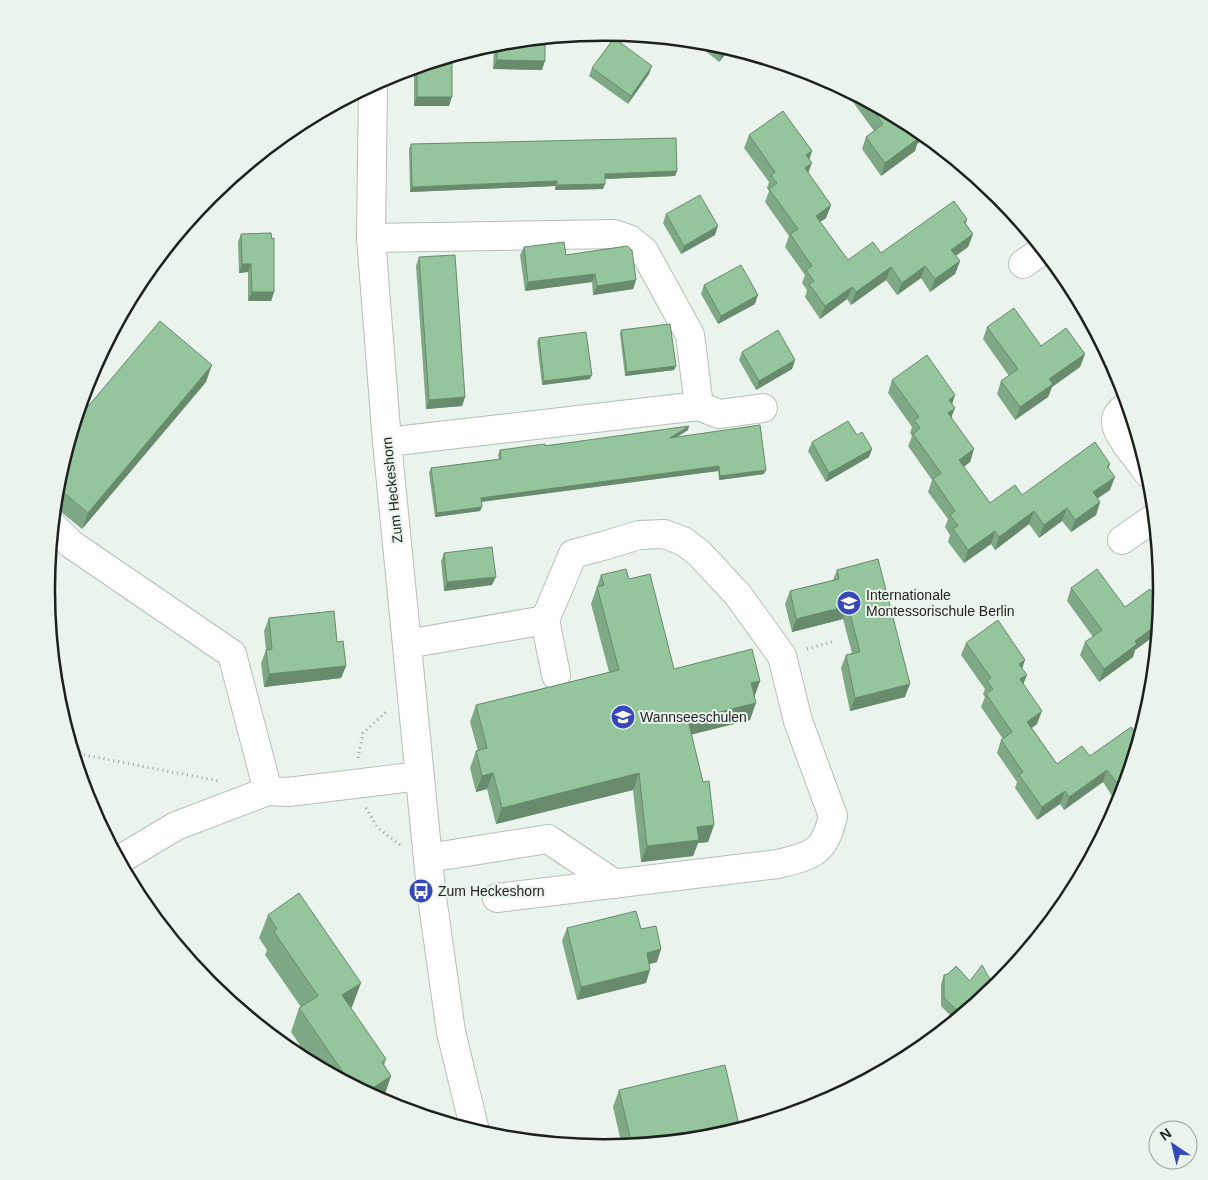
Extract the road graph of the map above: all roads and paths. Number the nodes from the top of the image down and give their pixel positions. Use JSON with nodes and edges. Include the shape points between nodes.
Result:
{"nodes":[{"id":1,"x":373,"y":93,"type":"edge"},
{"id":2,"x":371,"y":238,"type":"junction"},
{"id":3,"x":699,"y":406,"type":"junction"},
{"id":4,"x":763,"y":408,"type":"dead end"},
{"id":5,"x":1123,"y":410,"type":"edge"},
{"id":6,"x":387,"y":442,"type":"junction"},
{"id":7,"x":1136,"y":457,"type":"edge"},
{"id":8,"x":1148,"y":522,"type":"edge"},
{"id":9,"x":58,"y":532,"type":"edge"},
{"id":10,"x":1122,"y":540,"type":"dead end"},
{"id":11,"x":545,"y":620,"type":"junction"},
{"id":12,"x":407,"y":644,"type":"junction"},
{"id":13,"x":556,"y":675,"type":"dead end"},
{"id":14,"x":412,"y":688,"type":"junction"},
{"id":15,"x":80,"y":753,"type":"edge"},
{"id":16,"x":420,"y":776,"type":"junction"},
{"id":17,"x":220,"y":782,"type":"dead end"},
{"id":18,"x":352,"y":784,"type":"junction"},
{"id":19,"x":268,"y":791,"type":"junction"},
{"id":20,"x":125,"y":856,"type":"edge"},
{"id":21,"x":428,"y":862,"type":"junction"},
{"id":22,"x":615,"y":884,"type":"junction"},
{"id":23,"x":497,"y":898,"type":"dead end"},
{"id":24,"x":473,"y":1123,"type":"edge"}],
"edges":[{"from":1,"to":2,"type":"street","name":"Zum Heckeshorn"},
{"from":2,"to":3,"type":"street","via":[[614,234],[629,238],[644,251],[690,335]]},
{"from":2,"to":6,"type":"street","name":"Zum Heckeshorn"},
{"from":3,"to":4,"type":"street","via":[[719,414]]},
{"from":3,"to":6,"type":"street"},
{"from":5,"to":7,"type":"street","via":[[1116,418],[1117,431]]},
{"from":6,"to":12,"type":"street","name":"Zum Heckeshorn"},
{"from":8,"to":10,"type":"street"},
{"from":9,"to":19,"type":"street","via":[[71,544],[232,654]]},
{"from":11,"to":12,"type":"street"},
{"from":11,"to":13,"type":"street"},
{"from":11,"to":22,"type":"street","via":[[573,554],[639,535],[664,534],[683,541],[699,553],[738,595],[782,656],[798,721],[833,816],[821,847],[805,857],[778,864]]},
{"from":12,"to":14,"type":"street","name":"Zum Heckeshorn"},
{"from":14,"to":16,"type":"street","name":"Zum Heckeshorn"},
{"from":14,"to":18,"type":"path","via":[[363,733]]},
{"from":15,"to":17,"type":"path"},
{"from":16,"to":18,"type":"street"},
{"from":16,"to":21,"type":"street","name":"Zum Heckeshorn"},
{"from":18,"to":19,"type":"street","via":[[288,792]]},
{"from":18,"to":21,"type":"path","via":[[378,828]]},
{"from":19,"to":20,"type":"street","via":[[176,826]]},
{"from":21,"to":22,"type":"street","via":[[548,839]]},
{"from":21,"to":24,"type":"street","name":"Zum Heckeshorn","via":[[451,1032]]},
{"from":22,"to":23,"type":"street"}]}
